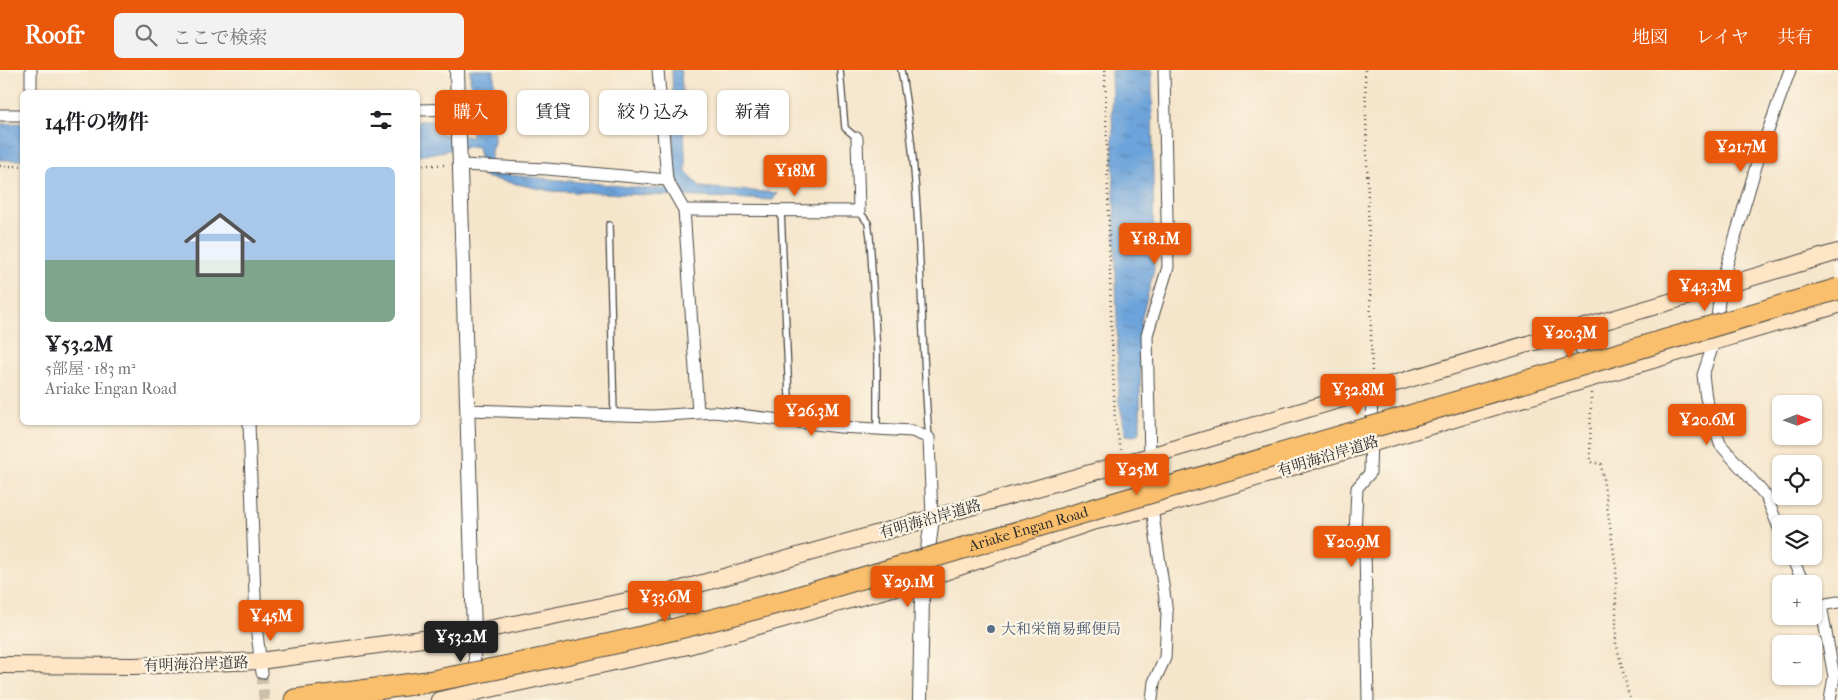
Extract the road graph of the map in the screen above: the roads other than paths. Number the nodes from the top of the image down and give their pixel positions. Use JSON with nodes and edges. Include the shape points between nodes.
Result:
{"nodes":[{"id":1,"x":31,"y":70,"type":"edge"},
{"id":2,"x":457,"y":70,"type":"edge"},
{"id":3,"x":658,"y":70,"type":"edge"},
{"id":4,"x":840,"y":70,"type":"edge"},
{"id":5,"x":901,"y":70,"type":"edge"},
{"id":6,"x":1164,"y":70,"type":"edge"},
{"id":7,"x":1790,"y":70,"type":"edge"},
{"id":8,"x":31,"y":90,"type":"edge"},
{"id":9,"x":458,"y":90,"type":"edge"},
{"id":10,"x":420,"y":110,"type":"edge"},
{"id":11,"x":435,"y":110,"type":"edge"},
{"id":12,"x":0,"y":115,"type":"edge"},
{"id":13,"x":20,"y":115,"type":"edge"},
{"id":14,"x":459,"y":135,"type":"edge"},
{"id":15,"x":857,"y":138,"type":"joint"},
{"id":16,"x":461,"y":165,"type":"junction"},
{"id":17,"x":667,"y":180,"type":"junction"},
{"id":18,"x":684,"y":210,"type":"junction"},
{"id":19,"x":781,"y":210,"type":"junction"},
{"id":20,"x":859,"y":211,"type":"junction"},
{"id":21,"x":609,"y":225,"type":"dead end"},
{"id":22,"x":1838,"y":252,"type":"edge"},
{"id":23,"x":1721,"y":285,"type":"junction"},
{"id":24,"x":1838,"y":289,"type":"edge"},
{"id":25,"x":1838,"y":305,"type":"edge"},
{"id":26,"x":1574,"y":330,"type":"junction"},
{"id":27,"x":1714,"y":342,"type":"junction"},
{"id":28,"x":1592,"y":379,"type":"junction"},
{"id":29,"x":1372,"y":390,"type":"junction"},
{"id":30,"x":467,"y":410,"type":"junction"},
{"id":31,"x":698,"y":412,"type":"junction"},
{"id":32,"x":614,"y":415,"type":"junction"},
{"id":33,"x":790,"y":421,"type":"junction"},
{"id":34,"x":249,"y":425,"type":"edge"},
{"id":35,"x":877,"y":429,"type":"junction"},
{"id":36,"x":929,"y":438,"type":"junction"},
{"id":37,"x":1370,"y":444,"type":"junction"},
{"id":38,"x":1150,"y":456,"type":"junction"},
{"id":39,"x":1155,"y":508,"type":"junction"},
{"id":40,"x":1774,"y":515,"type":"edge"},
{"id":41,"x":932,"y":518,"type":"junction"},
{"id":42,"x":924,"y":579,"type":"junction"},
{"id":43,"x":671,"y":592,"type":"junction"},
{"id":44,"x":1822,"y":601,"type":"edge"},
{"id":45,"x":1838,"y":602,"type":"edge"},
{"id":46,"x":1822,"y":620,"type":"edge"},
{"id":47,"x":474,"y":632,"type":"junction"},
{"id":48,"x":688,"y":646,"type":"junction"},
{"id":49,"x":0,"y":665,"type":"edge"},
{"id":50,"x":261,"y":667,"type":"junction"},
{"id":51,"x":475,"y":697,"type":"edge"},
{"id":52,"x":295,"y":700,"type":"edge"},
{"id":53,"x":439,"y":700,"type":"edge"},
{"id":54,"x":920,"y":700,"type":"edge"},
{"id":55,"x":1152,"y":700,"type":"edge"},
{"id":56,"x":1368,"y":700,"type":"edge"},
{"id":57,"x":1830,"y":700,"type":"edge"}],
"edges":[{"from":1,"to":8,"type":"street"},
{"from":2,"to":9,"type":"street"},
{"from":3,"to":17,"type":"street"},
{"from":4,"to":15,"type":"lane","via":[[845,128]]},
{"from":5,"to":36,"type":"lane","via":[[917,197]]},
{"from":6,"to":38,"type":"street","via":[[1168,267],[1147,335]]},
{"from":7,"to":23,"type":"street","via":[[1760,153]]},
{"from":10,"to":11,"type":"street"},
{"from":12,"to":13,"type":"street"},
{"from":14,"to":16,"type":"street"},
{"from":15,"to":20,"type":"street"},
{"from":16,"to":17,"type":"street"},
{"from":16,"to":30,"type":"street"},
{"from":17,"to":18,"type":"street"},
{"from":18,"to":19,"type":"street"},
{"from":18,"to":31,"type":"street"},
{"from":19,"to":20,"type":"street"},
{"from":19,"to":33,"type":"lane"},
{"from":20,"to":35,"type":"lane","via":[[869,230],[877,353]]},
{"from":21,"to":32,"type":"lane"},
{"from":22,"to":23,"type":"main road","name":"有明海沿岸道路"},
{"from":23,"to":26,"type":"main road","name":"有明海沿岸道路"},
{"from":23,"to":27,"type":"street"},
{"from":24,"to":52,"type":"highway","name":"Ariake Engan Road","bridge":true,"via":[[689,627],[563,656],[426,682]]},
{"from":25,"to":27,"type":"main road","name":"有明海沿岸道路"},
{"from":26,"to":28,"type":"street"},
{"from":26,"to":29,"type":"main road","name":"有明海沿岸道路"},
{"from":27,"to":28,"type":"main road","name":"有明海沿岸道路"},
{"from":27,"to":40,"type":"street","via":[[1703,375],[1712,421],[1720,444],[1766,496]]},
{"from":28,"to":37,"type":"main road","name":"有明海沿岸道路"},
{"from":29,"to":37,"type":"street"},
{"from":29,"to":38,"type":"main road","name":"有明海沿岸道路"},
{"from":30,"to":32,"type":"street"},
{"from":30,"to":47,"type":"street"},
{"from":31,"to":32,"type":"street"},
{"from":31,"to":33,"type":"street"},
{"from":33,"to":35,"type":"street"},
{"from":34,"to":50,"type":"street","via":[[256,626]]},
{"from":35,"to":36,"type":"street","via":[[912,431]]},
{"from":36,"to":41,"type":"street"},
{"from":37,"to":39,"type":"main road","name":"有明海沿岸道路"},
{"from":37,"to":56,"type":"street","via":[[1370,474],[1357,488],[1355,536],[1365,550]]},
{"from":38,"to":39,"type":"street"},
{"from":38,"to":41,"type":"main road","name":"有明海沿岸道路"},
{"from":39,"to":42,"type":"main road","name":"有明海沿岸道路","via":[[1092,522]]},
{"from":39,"to":55,"type":"street","via":[[1153,515],[1167,621],[1165,658],[1154,682]]},
{"from":41,"to":42,"type":"street"},
{"from":41,"to":43,"type":"main road","name":"有明海沿岸道路"},
{"from":42,"to":48,"type":"main road","name":"有明海沿岸道路"},
{"from":42,"to":54,"type":"street"},
{"from":43,"to":47,"type":"main road","name":"有明海沿岸道路"},
{"from":43,"to":48,"type":"main road"},
{"from":44,"to":45,"type":"street"},
{"from":46,"to":57,"type":"street","via":[[1834,677]]},
{"from":47,"to":50,"type":"main road","name":"有明海沿岸道路"},
{"from":47,"to":51,"type":"street"},
{"from":48,"to":51,"type":"main road","name":"有明海沿岸道路"},
{"from":49,"to":50,"type":"main road","name":"有明海沿岸道路"},
{"from":51,"to":53,"type":"main road","name":"有明海沿岸道路"}]}
